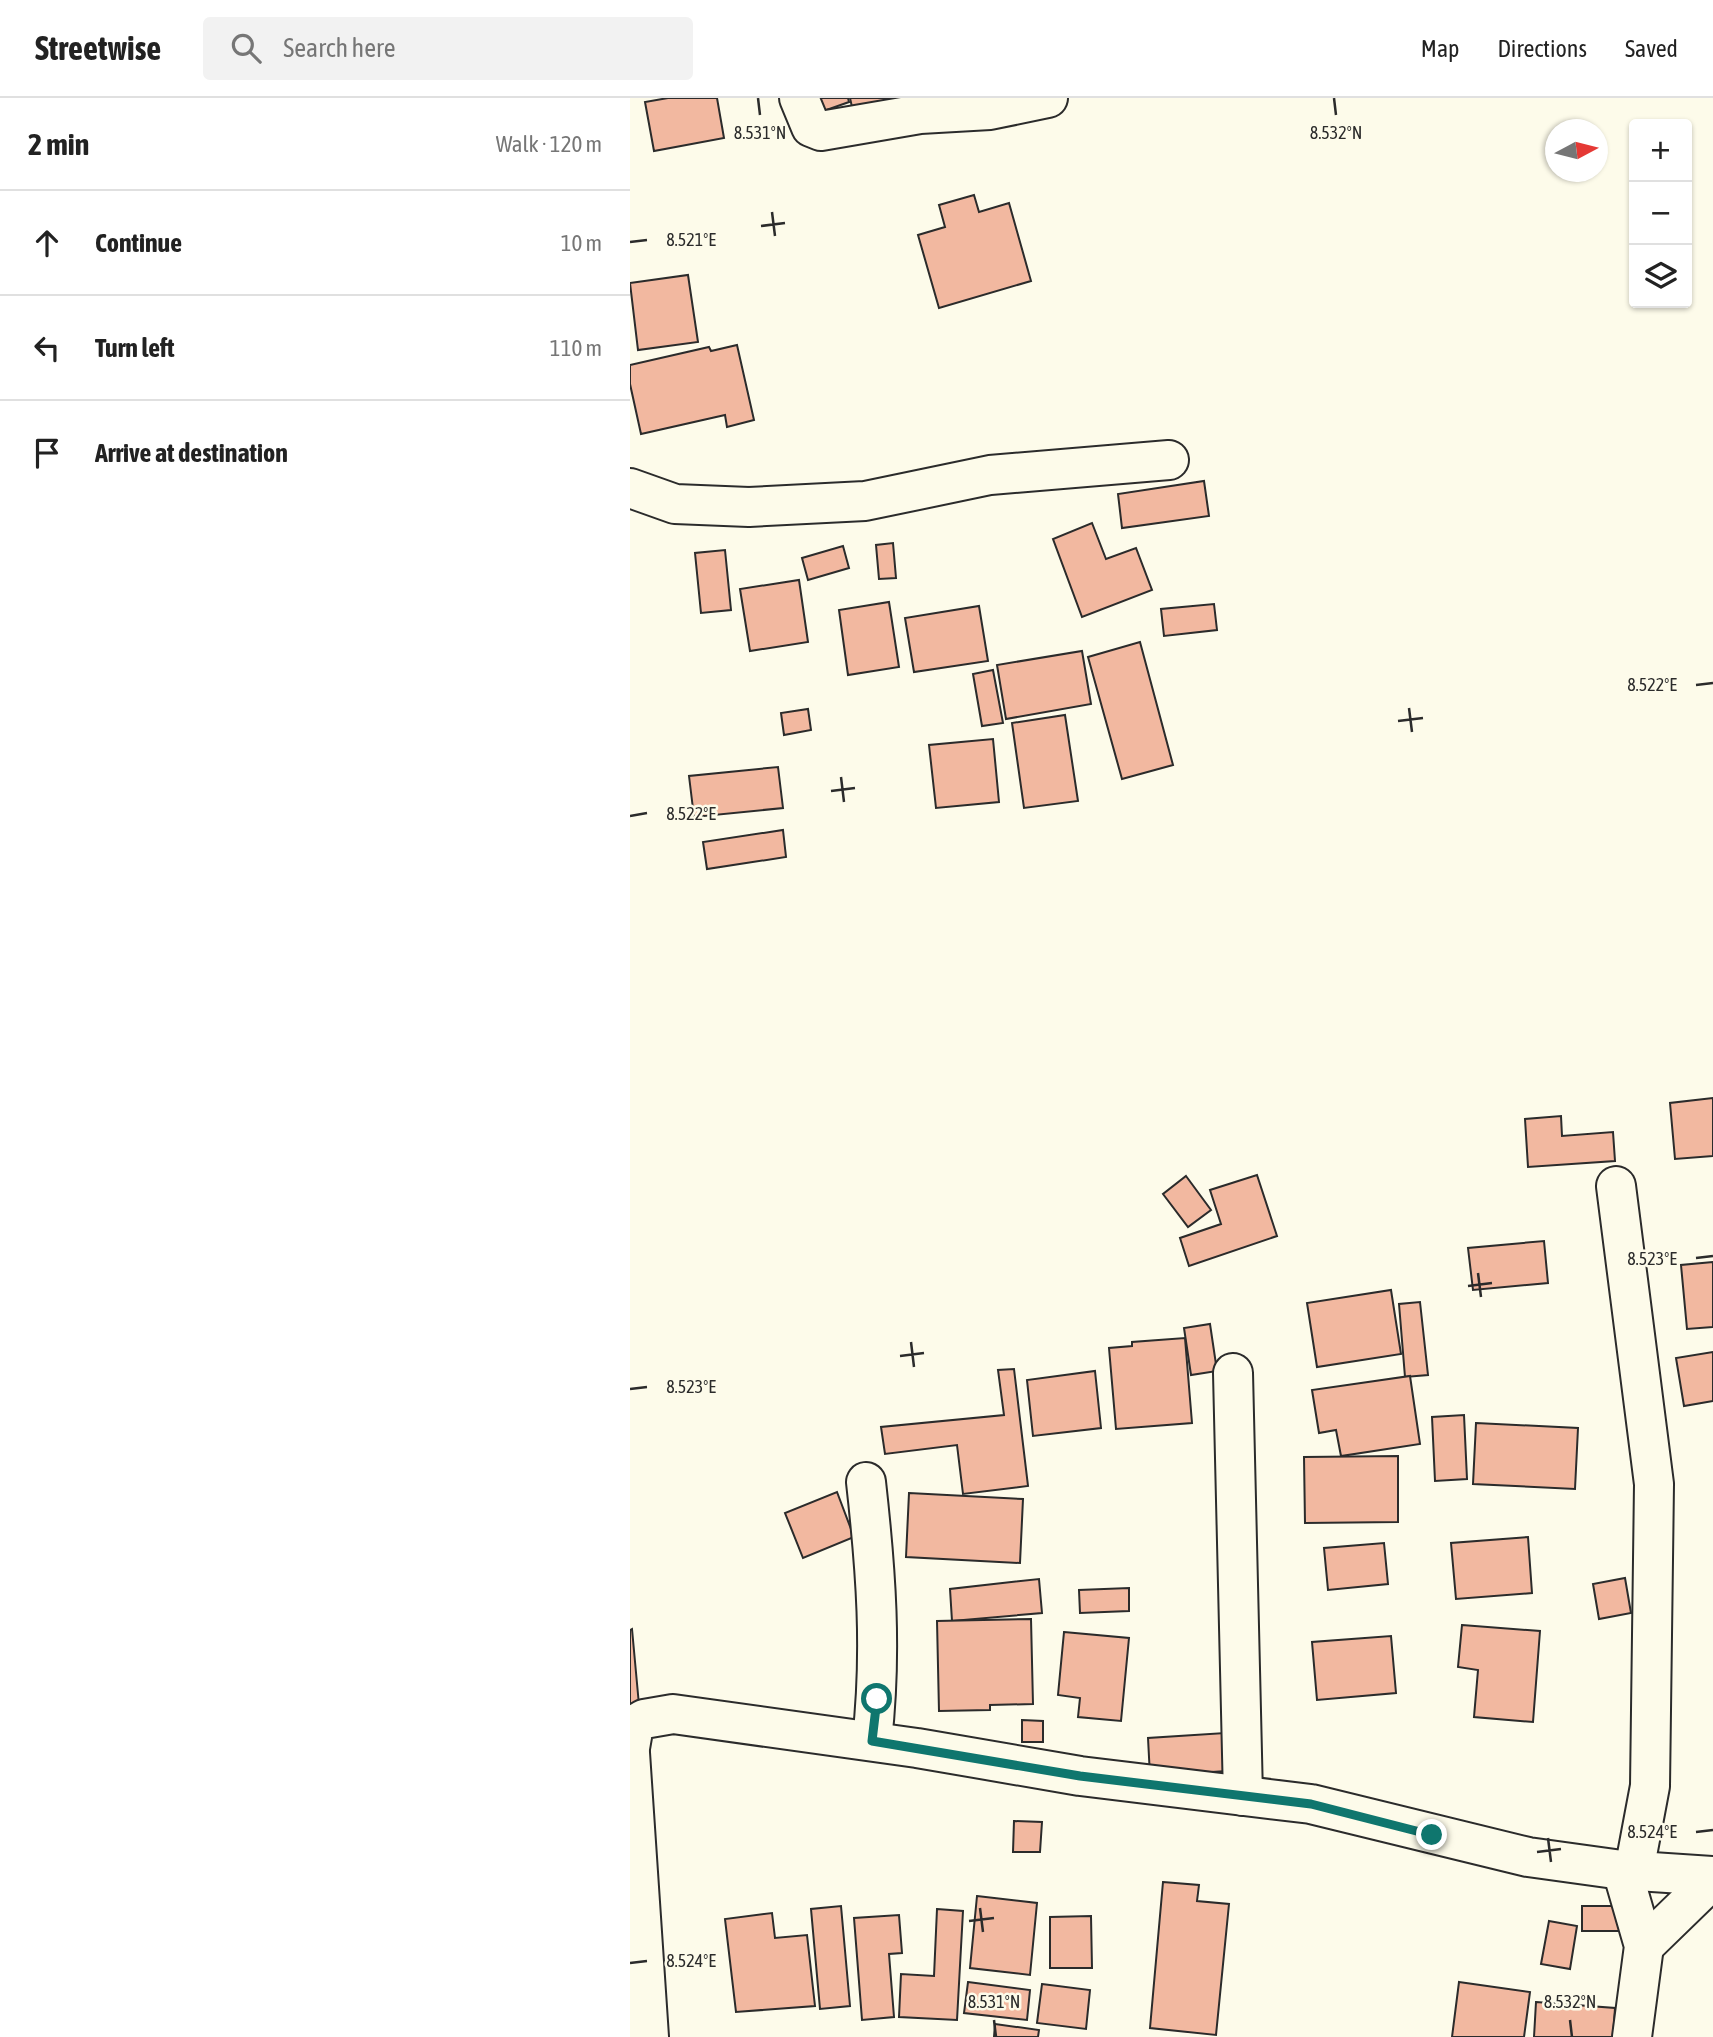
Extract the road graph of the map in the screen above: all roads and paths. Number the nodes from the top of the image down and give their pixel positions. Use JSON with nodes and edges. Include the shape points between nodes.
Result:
{"nodes":[{"id":1,"x":799,"y":98,"type":"edge"},
{"id":2,"x":1048,"y":98,"type":"edge"},
{"id":3,"x":1169,"y":460,"type":"dead end"},
{"id":4,"x":630,"y":488,"type":"edge"},
{"id":5,"x":1616,"y":1186,"type":"dead end"},
{"id":6,"x":1233,"y":1373,"type":"dead end"},
{"id":7,"x":866,"y":1482,"type":"dead end"},
{"id":8,"x":872,"y":1741,"type":"junction"},
{"id":9,"x":630,"y":1751,"type":"edge"},
{"id":10,"x":1650,"y":1786,"type":"junction"},
{"id":11,"x":1243,"y":1796,"type":"junction"},
{"id":12,"x":1628,"y":1871,"type":"junction"},
{"id":13,"x":1702,"y":1876,"type":"edge"},
{"id":14,"x":1644,"y":1946,"type":"junction"},
{"id":15,"x":649,"y":2037,"type":"edge"},
{"id":16,"x":1632,"y":2037,"type":"edge"}],
"edges":[{"from":1,"to":2,"type":"street","via":[[811,127],[821,131],[920,114],[990,110]]},
{"from":3,"to":4,"type":"street","via":[[990,475],[865,501],[749,507],[675,504]]},
{"from":5,"to":10,"type":"street","via":[[1654,1484]]},
{"from":6,"to":11,"type":"street"},
{"from":7,"to":8,"type":"street","via":[[877,1580],[877,1699]]},
{"from":8,"to":9,"type":"street","via":[[673,1714],[634,1725]]},
{"from":8,"to":11,"type":"street","via":[[1080,1776]]},
{"from":9,"to":15,"type":"street"},
{"from":10,"to":12,"type":"street"},
{"from":10,"to":13,"type":"street"},
{"from":11,"to":12,"type":"street","via":[[1311,1804],[1528,1857]]},
{"from":12,"to":13,"type":"street"},
{"from":12,"to":14,"type":"street"},
{"from":13,"to":14,"type":"street"},
{"from":14,"to":16,"type":"street"}]}
